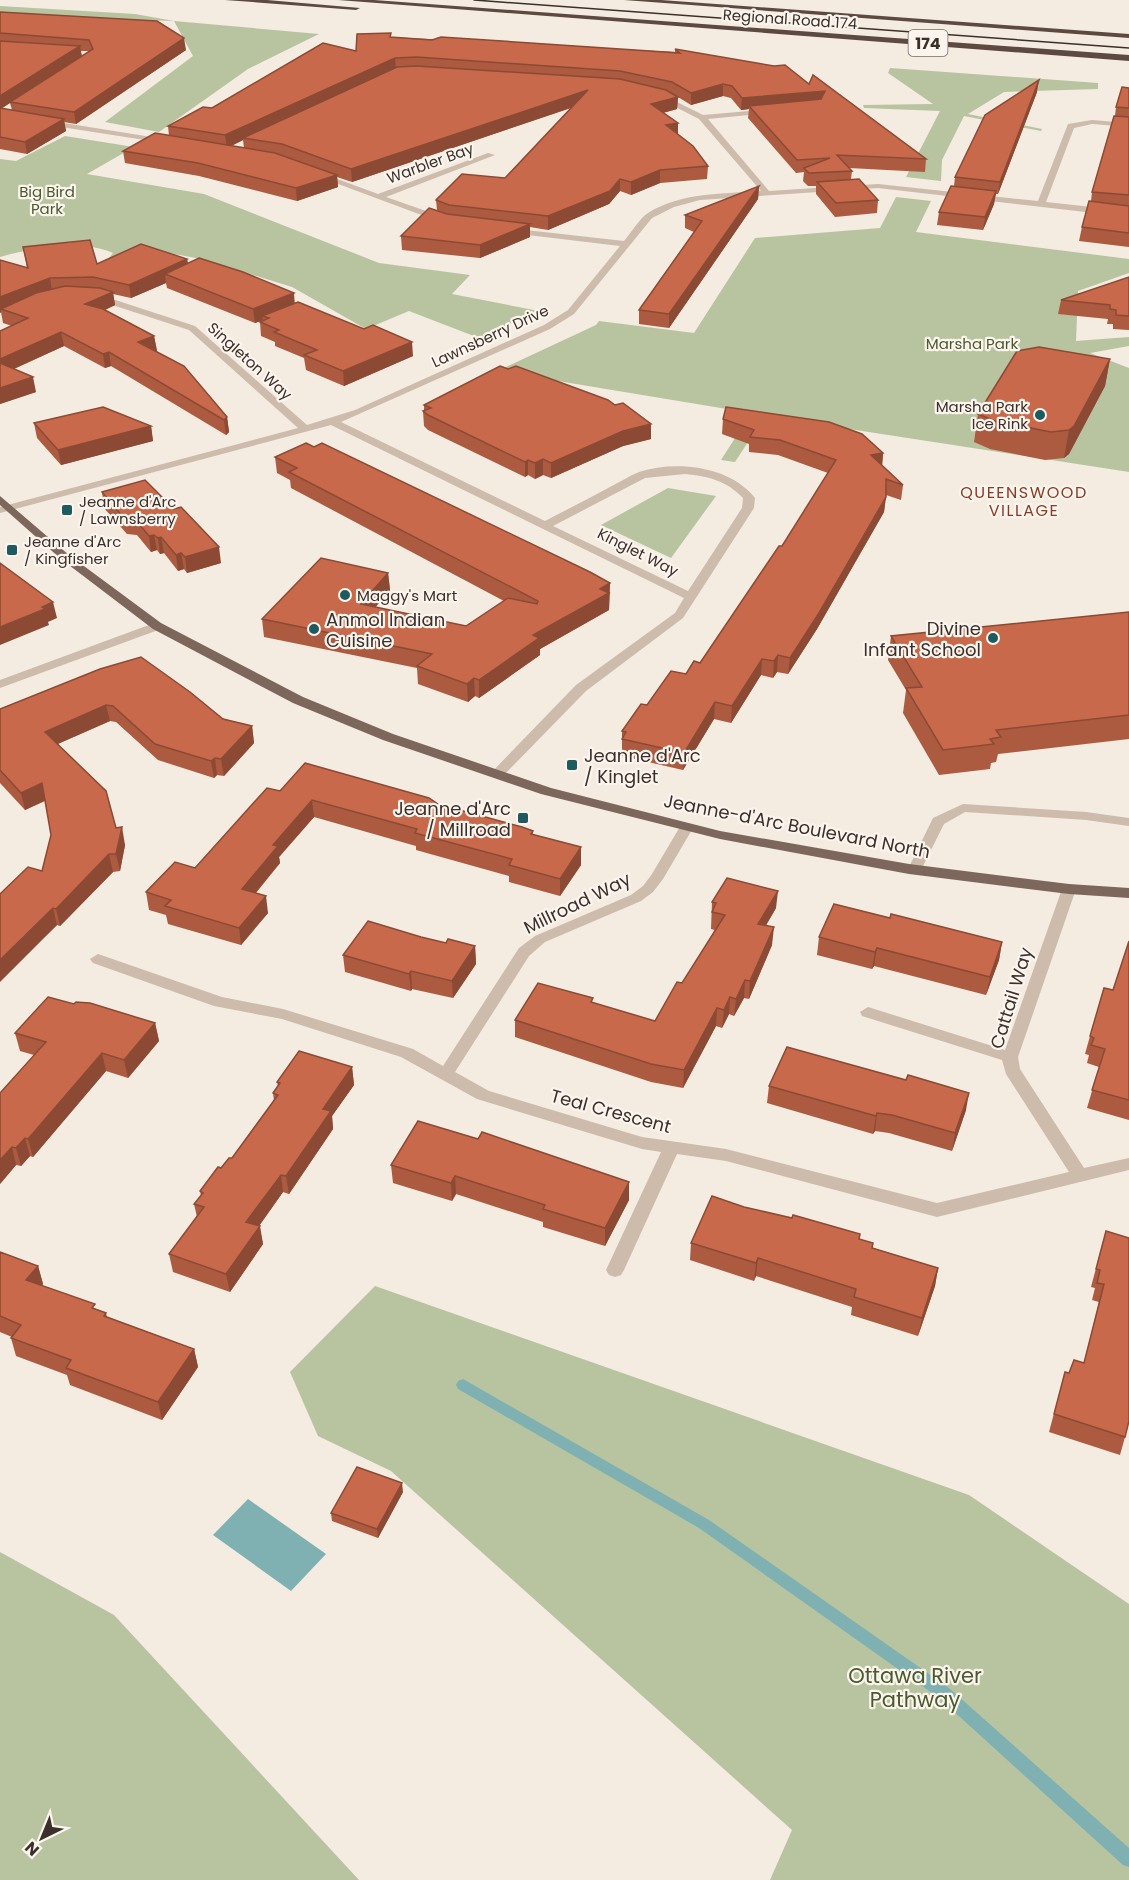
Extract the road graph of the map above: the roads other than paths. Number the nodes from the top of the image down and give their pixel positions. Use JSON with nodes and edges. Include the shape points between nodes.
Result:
{"nodes":[{"id":1,"x":229,"y":0,"type":"edge"},
{"id":2,"x":342,"y":0,"type":"edge"},
{"id":3,"x":628,"y":0,"type":"edge"},
{"id":4,"x":727,"y":28,"type":"junction"},
{"id":5,"x":1129,"y":34,"type":"edge"},
{"id":6,"x":1129,"y":58,"type":"edge"},
{"id":7,"x":653,"y":93,"type":"edge"},
{"id":8,"x":783,"y":110,"type":"edge"},
{"id":9,"x":702,"y":117,"type":"junction"},
{"id":10,"x":34,"y":120,"type":"edge"},
{"id":11,"x":1129,"y":125,"type":"edge"},
{"id":12,"x":172,"y":143,"type":"edge"},
{"id":13,"x":491,"y":155,"type":"dead end"},
{"id":14,"x":312,"y":173,"type":"edge"},
{"id":15,"x":766,"y":192,"type":"junction"},
{"id":16,"x":377,"y":197,"type":"junction"},
{"id":17,"x":1042,"y":203,"type":"junction"},
{"id":18,"x":1129,"y":214,"type":"edge"},
{"id":19,"x":458,"y":223,"type":"edge"},
{"id":20,"x":502,"y":229,"type":"edge"},
{"id":21,"x":624,"y":244,"type":"junction"},
{"id":22,"x":84,"y":294,"type":"edge"},
{"id":23,"x":332,"y":422,"type":"junction"},
{"id":24,"x":306,"y":430,"type":"junction"},
{"id":25,"x":3,"y":506,"type":"edge"},
{"id":26,"x":546,"y":525,"type":"junction"},
{"id":27,"x":691,"y":597,"type":"junction"},
{"id":28,"x":157,"y":626,"type":"junction"},
{"id":29,"x":0,"y":684,"type":"edge"},
{"id":30,"x":496,"y":774,"type":"junction"},
{"id":31,"x":1129,"y":822,"type":"edge"},
{"id":32,"x":686,"y":828,"type":"junction"},
{"id":33,"x":915,"y":869,"type":"junction"},
{"id":34,"x":1068,"y":889,"type":"junction"},
{"id":35,"x":1129,"y":893,"type":"edge"},
{"id":36,"x":98,"y":959,"type":"dead end"},
{"id":37,"x":868,"y":1012,"type":"dead end"},
{"id":38,"x":1010,"y":1057,"type":"junction"},
{"id":39,"x":446,"y":1074,"type":"junction"},
{"id":40,"x":672,"y":1147,"type":"junction"},
{"id":41,"x":1129,"y":1164,"type":"edge"},
{"id":42,"x":1080,"y":1176,"type":"junction"},
{"id":43,"x":615,"y":1270,"type":"dead end"}],
"edges":[{"from":1,"to":4,"type":"highway"},
{"from":2,"to":4,"type":"highway","name":"Regional Road 174","number":"174"},
{"from":3,"to":5,"type":"highway","name":"Regional Road 174","number":"174"},
{"from":4,"to":6,"type":"highway","name":"Regional Road 174","number":"174"},
{"from":7,"to":9,"type":"street"},
{"from":8,"to":9,"type":"street"},
{"from":9,"to":15,"type":"street"},
{"from":10,"to":12,"type":"street"},
{"from":11,"to":17,"type":"street","via":[[1071,126]]},
{"from":13,"to":16,"type":"street","name":"Warbler Bay"},
{"from":14,"to":16,"type":"street"},
{"from":15,"to":17,"type":"street","name":"Lawnsberry Drive","via":[[878,186]]},
{"from":15,"to":21,"type":"street","name":"Lawnsberry Drive","via":[[700,198],[671,205],[649,216]]},
{"from":16,"to":19,"type":"street"},
{"from":17,"to":18,"type":"street","name":"Lawnsberry Drive"},
{"from":20,"to":21,"type":"street"},
{"from":21,"to":23,"type":"street","name":"Lawnsberry Drive","via":[[560,321]]},
{"from":22,"to":24,"type":"street","name":"Singleton Way","via":[[192,328]]},
{"from":23,"to":24,"type":"street","name":"Lawnsberry Drive"},
{"from":23,"to":26,"type":"street","name":"Kinglet Way"},
{"from":24,"to":25,"type":"street","name":"Lawnsberry Drive"},
{"from":25,"to":28,"type":"main road","name":"Jeanne-d'Arc Boulevard North"},
{"from":26,"to":27,"type":"street","name":"Kinglet Way"},
{"from":26,"to":27,"type":"street","via":[[642,475],[684,471],[734,483],[749,498],[748,508]]},
{"from":27,"to":30,"type":"street","name":"Kinglet Way","via":[[679,615],[581,688]]},
{"from":28,"to":29,"type":"street"},
{"from":28,"to":30,"type":"main road","name":"Jeanne-d'Arc Boulevard North","via":[[298,700],[388,737]]},
{"from":30,"to":32,"type":"main road","name":"Jeanne-d'Arc Boulevard North"},
{"from":31,"to":33,"type":"street","via":[[963,808],[938,820]]},
{"from":32,"to":33,"type":"main road","name":"Jeanne-d'Arc Boulevard North"},
{"from":32,"to":39,"type":"street","name":"Millroad Way","via":[[648,889],[636,898],[540,939],[525,952]]},
{"from":33,"to":34,"type":"main road","name":"Jeanne-d'Arc Boulevard North"},
{"from":34,"to":35,"type":"main road","name":"Jeanne-d'Arc Boulevard North"},
{"from":34,"to":38,"type":"street","name":"Cattail Way"},
{"from":36,"to":39,"type":"street","name":"Teal Crescent","via":[[220,1002],[283,1014],[407,1053]]},
{"from":37,"to":38,"type":"street"},
{"from":38,"to":42,"type":"street","name":"Cattail Way","via":[[1012,1070]]},
{"from":39,"to":40,"type":"street","name":"Teal Crescent","via":[[483,1095],[642,1143]]},
{"from":40,"to":42,"type":"street","name":"Teal Crescent","via":[[726,1155],[937,1210]]},
{"from":40,"to":43,"type":"street"},
{"from":41,"to":42,"type":"street","name":"Teal Crescent"}]}
